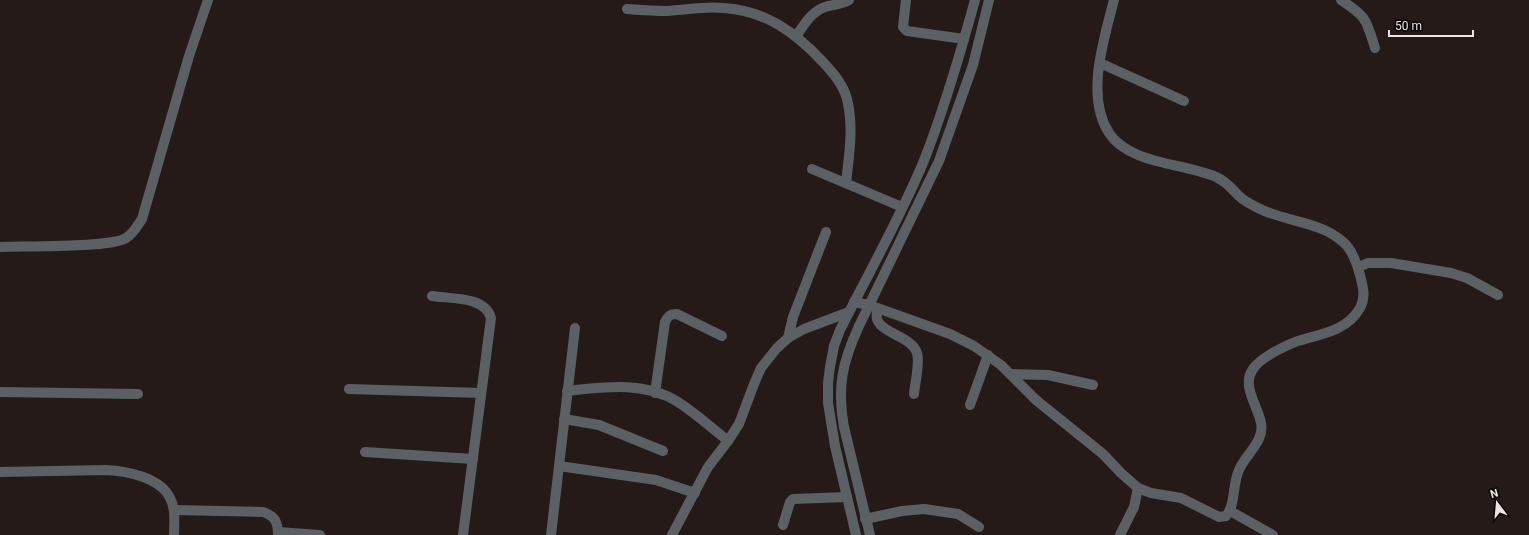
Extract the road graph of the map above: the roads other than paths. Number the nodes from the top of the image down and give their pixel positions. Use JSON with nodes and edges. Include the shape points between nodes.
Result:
{"nodes":[{"id":1,"x":208,"y":0,"type":"edge"},
{"id":2,"x":849,"y":0,"type":"edge"},
{"id":3,"x":906,"y":0,"type":"edge"},
{"id":4,"x":974,"y":0,"type":"edge"},
{"id":5,"x":989,"y":0,"type":"edge"},
{"id":6,"x":1114,"y":0,"type":"edge"},
{"id":7,"x":1341,"y":0,"type":"edge"},
{"id":8,"x":627,"y":9,"type":"dead end"},
{"id":9,"x":796,"y":36,"type":"junction"},
{"id":10,"x":964,"y":39,"type":"junction"},
{"id":11,"x":1375,"y":48,"type":"dead end"},
{"id":12,"x":1100,"y":63,"type":"junction"},
{"id":13,"x":1184,"y":101,"type":"dead end"},
{"id":14,"x":812,"y":169,"type":"dead end"},
{"id":15,"x":846,"y":184,"type":"junction"},
{"id":16,"x":902,"y":207,"type":"junction"},
{"id":17,"x":826,"y":232,"type":"dead end"},
{"id":18,"x":0,"y":247,"type":"edge"},
{"id":19,"x":1359,"y":271,"type":"junction"},
{"id":20,"x":1498,"y":295,"type":"dead end"},
{"id":21,"x":432,"y":296,"type":"dead end"},
{"id":22,"x":854,"y":302,"type":"junction"},
{"id":23,"x":873,"y":307,"type":"junction"},
{"id":24,"x":849,"y":312,"type":"junction"},
{"id":25,"x":575,"y":328,"type":"dead end"},
{"id":26,"x":722,"y":336,"type":"dead end"},
{"id":27,"x":788,"y":338,"type":"junction"},
{"id":28,"x":988,"y":355,"type":"junction"},
{"id":29,"x":1011,"y":374,"type":"junction"},
{"id":30,"x":1093,"y":384,"type":"dead end"},
{"id":31,"x":349,"y":389,"type":"dead end"},
{"id":32,"x":567,"y":391,"type":"junction"},
{"id":33,"x":0,"y":392,"type":"edge"},
{"id":34,"x":481,"y":393,"type":"junction"},
{"id":35,"x":655,"y":393,"type":"junction"},
{"id":36,"x":138,"y":394,"type":"dead end"},
{"id":37,"x":914,"y":394,"type":"dead end"},
{"id":38,"x":970,"y":405,"type":"dead end"},
{"id":39,"x":564,"y":419,"type":"junction"},
{"id":40,"x":728,"y":441,"type":"junction"},
{"id":41,"x":663,"y":451,"type":"dead end"},
{"id":42,"x":365,"y":452,"type":"dead end"},
{"id":43,"x":473,"y":459,"type":"junction"},
{"id":44,"x":559,"y":466,"type":"junction"},
{"id":45,"x":0,"y":472,"type":"edge"},
{"id":46,"x":1138,"y":488,"type":"junction"},
{"id":47,"x":695,"y":493,"type":"junction"},
{"id":48,"x":847,"y":497,"type":"junction"},
{"id":49,"x":174,"y":510,"type":"junction"},
{"id":50,"x":1230,"y":511,"type":"junction"},
{"id":51,"x":865,"y":518,"type":"junction"},
{"id":52,"x":783,"y":525,"type":"dead end"},
{"id":53,"x":980,"y":527,"type":"dead end"},
{"id":54,"x":278,"y":533,"type":"edge"},
{"id":55,"x":174,"y":535,"type":"edge"},
{"id":56,"x":320,"y":535,"type":"edge"},
{"id":57,"x":463,"y":535,"type":"edge"},
{"id":58,"x":551,"y":535,"type":"edge"},
{"id":59,"x":672,"y":535,"type":"edge"},
{"id":60,"x":856,"y":535,"type":"edge"},
{"id":61,"x":870,"y":535,"type":"edge"},
{"id":62,"x":1120,"y":535,"type":"edge"},
{"id":63,"x":1273,"y":535,"type":"edge"}],
"edges":[{"from":1,"to":18,"type":"street","via":[[188,56],[142,219],[134,232],[126,239],[116,242]]},
{"from":2,"to":9,"type":"street","via":[[844,4],[816,11]]},
{"from":3,"to":10,"type":"street","via":[[902,22],[907,31]]},
{"from":4,"to":10,"type":"street"},
{"from":5,"to":23,"type":"street","via":[[973,65],[939,161]]},
{"from":6,"to":12,"type":"street"},
{"from":7,"to":11,"type":"street","via":[[1365,18]]},
{"from":8,"to":9,"type":"street","via":[[654,11],[724,8],[759,16]]},
{"from":9,"to":15,"type":"street","via":[[836,76],[847,99],[851,128]]},
{"from":10,"to":16,"type":"street","via":[[944,107]]},
{"from":12,"to":13,"type":"street"},
{"from":12,"to":19,"type":"street","via":[[1097,82],[1102,120],[1109,134],[1125,149],[1217,177],[1229,185],[1240,198],[1259,209],[1333,235],[1350,251]]},
{"from":14,"to":15,"type":"street"},
{"from":15,"to":16,"type":"street"},
{"from":16,"to":22,"type":"street"},
{"from":17,"to":27,"type":"street","via":[[793,317]]},
{"from":19,"to":20,"type":"street","via":[[1359,267],[1368,263],[1391,263],[1451,273],[1467,278]]},
{"from":19,"to":50,"type":"street","via":[[1364,298],[1353,318],[1345,325],[1327,333],[1285,346],[1264,358],[1253,368],[1249,385],[1262,424],[1261,434],[1242,462],[1234,484]]},
{"from":21,"to":34,"type":"street","via":[[476,302],[489,311],[491,318]]},
{"from":22,"to":23,"type":"street"},
{"from":22,"to":24,"type":"street"},
{"from":23,"to":28,"type":"street","via":[[964,340]]},
{"from":23,"to":37,"type":"street","via":[[878,323],[902,338],[916,351],[918,359]]},
{"from":23,"to":51,"type":"street","via":[[848,349],[840,398]]},
{"from":24,"to":27,"type":"street","via":[[804,329]]},
{"from":24,"to":48,"type":"street","via":[[834,346],[828,383],[831,421]]},
{"from":25,"to":32,"type":"street"},
{"from":26,"to":35,"type":"street","via":[[677,314],[668,316]]},
{"from":27,"to":40,"type":"street","via":[[762,368],[739,424]]},
{"from":28,"to":29,"type":"street"},
{"from":28,"to":38,"type":"street"},
{"from":29,"to":30,"type":"street","via":[[1048,375]]},
{"from":29,"to":46,"type":"street","via":[[1036,400],[1103,454]]},
{"from":31,"to":34,"type":"street"},
{"from":32,"to":35,"type":"street","via":[[612,386],[638,388]]},
{"from":32,"to":39,"type":"street"},
{"from":33,"to":36,"type":"street"},
{"from":34,"to":43,"type":"street"},
{"from":35,"to":40,"type":"street","via":[[677,401]]},
{"from":39,"to":41,"type":"street","via":[[599,425]]},
{"from":39,"to":44,"type":"street"},
{"from":40,"to":47,"type":"street","via":[[708,467]]},
{"from":42,"to":43,"type":"street"},
{"from":43,"to":57,"type":"street"},
{"from":44,"to":47,"type":"street","via":[[656,480]]},
{"from":44,"to":58,"type":"street"},
{"from":45,"to":49,"type":"street","via":[[120,471],[138,475],[159,485],[170,497]]},
{"from":46,"to":50,"type":"street","via":[[1181,498],[1219,517],[1226,516]]},
{"from":46,"to":62,"type":"street","via":[[1134,507]]},
{"from":47,"to":59,"type":"street"},
{"from":48,"to":52,"type":"street","via":[[792,499]]},
{"from":48,"to":60,"type":"street"},
{"from":49,"to":54,"type":"street","via":[[263,512],[272,515]]},
{"from":49,"to":55,"type":"street"},
{"from":50,"to":63,"type":"street"},
{"from":51,"to":53,"type":"street","via":[[902,510],[924,510],[958,514]]},
{"from":51,"to":61,"type":"street"},
{"from":54,"to":56,"type":"street"}]}
